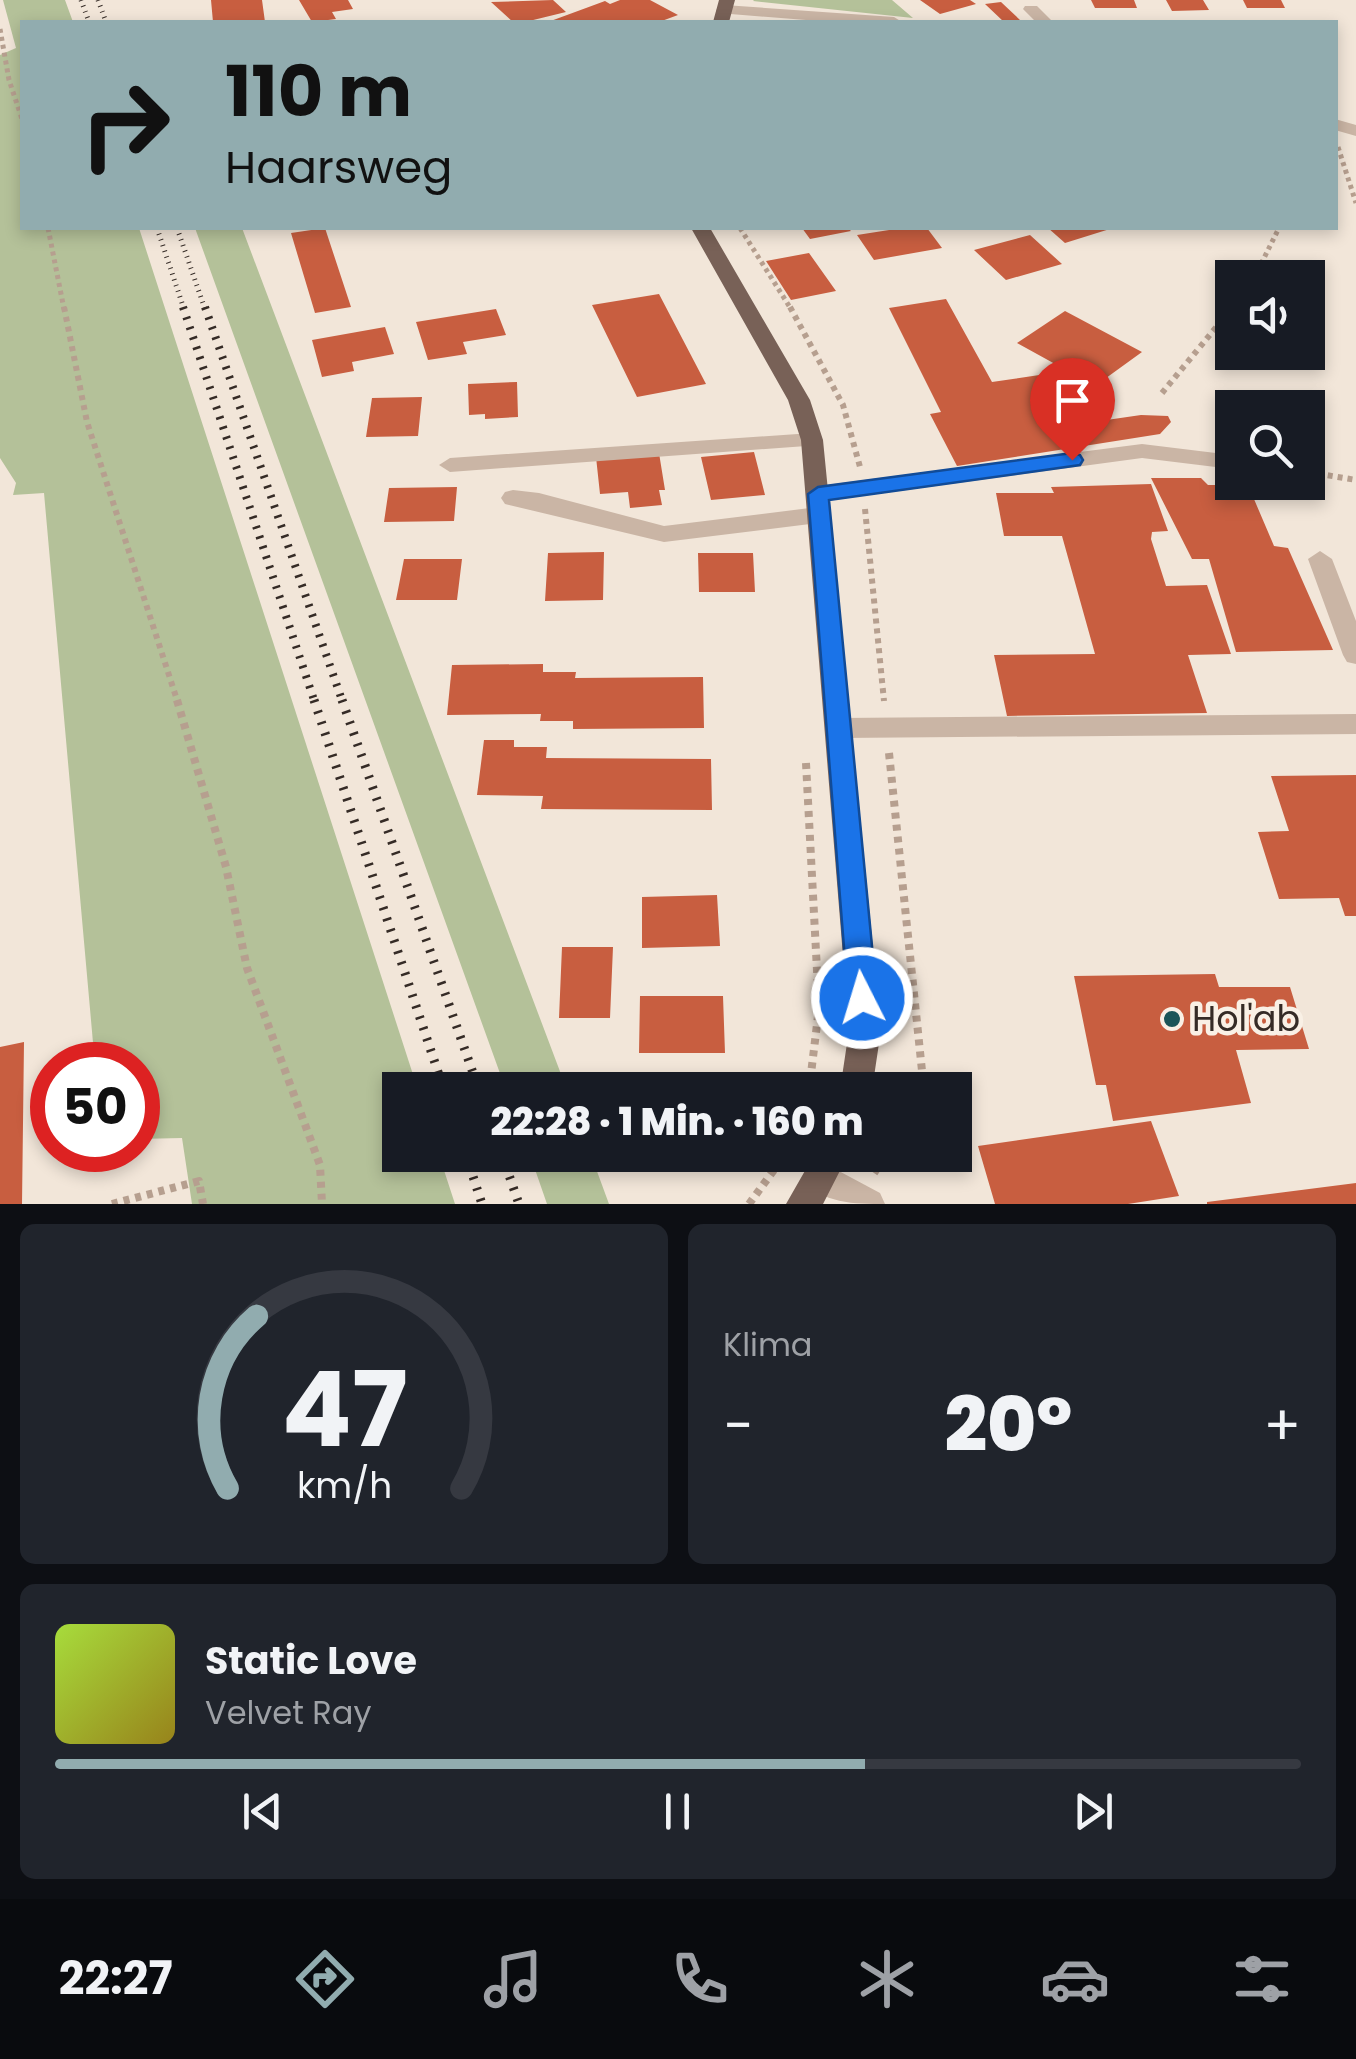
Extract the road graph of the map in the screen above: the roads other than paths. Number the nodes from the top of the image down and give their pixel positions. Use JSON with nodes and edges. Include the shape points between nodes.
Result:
{"nodes":[{"id":1,"x":1031,"y":9,"type":"dead end"},
{"id":2,"x":724,"y":11,"type":"edge"},
{"id":3,"x":863,"y":20,"type":"edge"},
{"id":4,"x":1043,"y":20,"type":"edge"},
{"id":5,"x":701,"y":230,"type":"edge"},
{"id":6,"x":812,"y":440,"type":"junction"},
{"id":7,"x":1215,"y":460,"type":"edge"},
{"id":8,"x":450,"y":465,"type":"dead end"},
{"id":9,"x":514,"y":498,"type":"dead end"},
{"id":10,"x":818,"y":504,"type":"junction"},
{"id":11,"x":1320,"y":559,"type":"dead end"},
{"id":12,"x":1356,"y":655,"type":"edge"},
{"id":13,"x":1356,"y":724,"type":"edge"},
{"id":14,"x":840,"y":728,"type":"junction"},
{"id":15,"x":859,"y":1072,"type":"edge"},
{"id":16,"x":819,"y":1179,"type":"edge"},
{"id":17,"x":868,"y":1204,"type":"edge"}],
"edges":[{"from":1,"to":4,"type":"street"},
{"from":2,"to":3,"type":"street"},
{"from":5,"to":6,"type":"main road","via":[[799,400]]},
{"from":6,"to":8,"type":"street"},
{"from":6,"to":10,"type":"main road"},
{"from":7,"to":10,"type":"street","via":[[1142,451],[863,488]]},
{"from":9,"to":10,"type":"street","via":[[664,534]]},
{"from":10,"to":14,"type":"main road"},
{"from":11,"to":12,"type":"street"},
{"from":13,"to":14,"type":"street"},
{"from":14,"to":15,"type":"main road","via":[[865,1030]]},
{"from":16,"to":17,"type":"street"}]}
